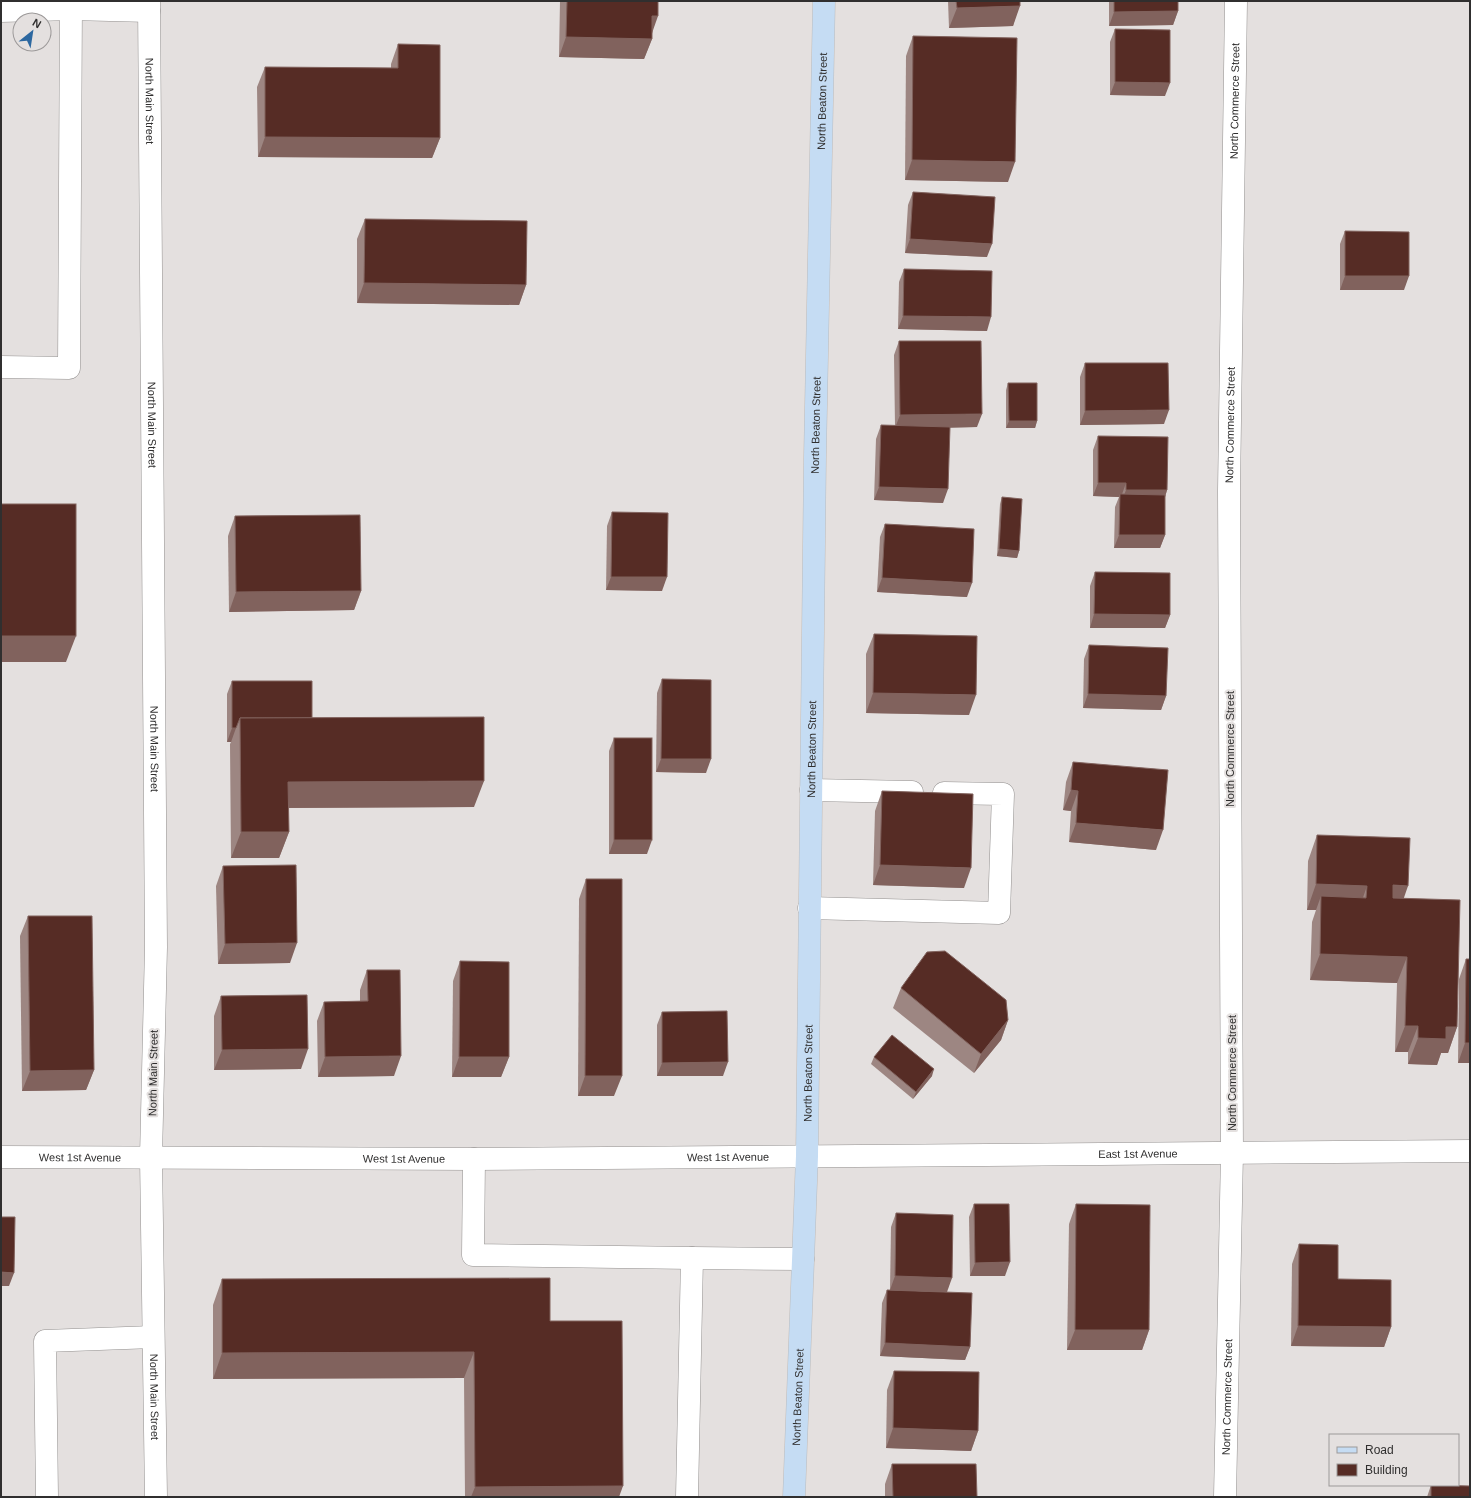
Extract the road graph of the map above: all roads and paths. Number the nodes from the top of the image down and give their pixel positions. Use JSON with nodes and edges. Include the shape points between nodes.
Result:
{"nodes":[{"id":1,"x":824,"y":1,"type":"edge"},
{"id":2,"x":1236,"y":1,"type":"edge"},
{"id":3,"x":71,"y":5,"type":"edge"},
{"id":4,"x":149,"y":6,"type":"edge"},
{"id":5,"x":1,"y":11,"type":"edge"},
{"id":6,"x":1,"y":367,"type":"edge"},
{"id":7,"x":811,"y":790,"type":"junction"},
{"id":8,"x":809,"y":908,"type":"junction"},
{"id":9,"x":1470,"y":1151,"type":"edge"},
{"id":10,"x":1232,"y":1153,"type":"junction"},
{"id":11,"x":807,"y":1156,"type":"junction"},
{"id":12,"x":1,"y":1157,"type":"edge"},
{"id":13,"x":151,"y":1157,"type":"junction"},
{"id":14,"x":474,"y":1158,"type":"junction"},
{"id":15,"x":692,"y":1258,"type":"junction"},
{"id":16,"x":803,"y":1259,"type":"junction"},
{"id":17,"x":153,"y":1337,"type":"junction"},
{"id":18,"x":47,"y":1497,"type":"edge"},
{"id":19,"x":156,"y":1497,"type":"edge"},
{"id":20,"x":687,"y":1497,"type":"edge"},
{"id":21,"x":794,"y":1497,"type":"edge"},
{"id":22,"x":1225,"y":1497,"type":"edge"}],
"edges":[{"from":1,"to":7,"type":"main road","name":"North Beaton Street","via":[[814,457]]},
{"from":2,"to":10,"type":"street","name":"North Commerce Street","via":[[1229,491]]},
{"from":3,"to":4,"type":"street"},
{"from":3,"to":5,"type":"street"},
{"from":3,"to":6,"type":"street","via":[[69,368]]},
{"from":4,"to":13,"type":"street","name":"North Main Street","via":[[156,939]]},
{"from":7,"to":8,"type":"main road","name":"North Beaton Street"},
{"from":7,"to":8,"type":"street","via":[[1003,794],[999,913]]},
{"from":8,"to":11,"type":"main road","name":"North Beaton Street"},
{"from":9,"to":10,"type":"street","name":"East 1st Avenue"},
{"from":10,"to":11,"type":"street","name":"East 1st Avenue"},
{"from":10,"to":22,"type":"street","name":"North Commerce Street"},
{"from":11,"to":14,"type":"street","name":"West 1st Avenue"},
{"from":11,"to":16,"type":"main road","name":"North Beaton Street"},
{"from":12,"to":13,"type":"street","name":"West 1st Avenue"},
{"from":13,"to":14,"type":"street","name":"West 1st Avenue"},
{"from":13,"to":17,"type":"street","name":"North Main Street"},
{"from":14,"to":15,"type":"street","via":[[473,1255]]},
{"from":15,"to":16,"type":"street"},
{"from":15,"to":20,"type":"street"},
{"from":16,"to":21,"type":"main road","name":"North Beaton Street"},
{"from":17,"to":18,"type":"street","via":[[45,1341]]},
{"from":17,"to":19,"type":"street","name":"North Main Street"}]}
